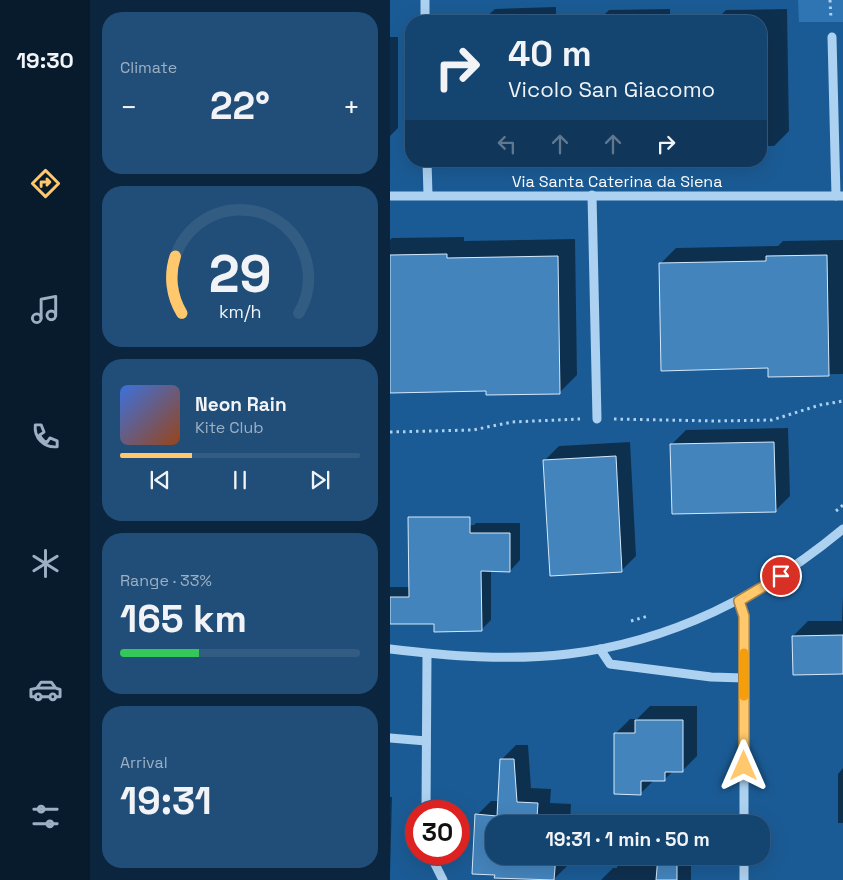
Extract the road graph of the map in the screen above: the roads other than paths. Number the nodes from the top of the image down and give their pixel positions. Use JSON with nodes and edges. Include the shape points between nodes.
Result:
{"nodes":[{"id":1,"x":425,"y":0,"type":"edge"},
{"id":2,"x":425,"y":15,"type":"edge"},
{"id":3,"x":832,"y":37,"type":"dead end"},
{"id":4,"x":427,"y":167,"type":"edge"},
{"id":5,"x":428,"y":195,"type":"junction"},
{"id":6,"x":592,"y":195,"type":"junction"},
{"id":7,"x":390,"y":196,"type":"edge"},
{"id":8,"x":840,"y":196,"type":"edge"},
{"id":9,"x":597,"y":419,"type":"road end"},
{"id":10,"x":843,"y":530,"type":"edge"},
{"id":11,"x":739,"y":601,"type":"junction"},
{"id":12,"x":600,"y":649,"type":"junction"},
{"id":13,"x":390,"y":650,"type":"edge"},
{"id":14,"x":427,"y":654,"type":"junction"},
{"id":15,"x":744,"y":678,"type":"junction"},
{"id":16,"x":390,"y":738,"type":"edge"},
{"id":17,"x":426,"y":741,"type":"junction"},
{"id":18,"x":426,"y":800,"type":"edge"},
{"id":19,"x":744,"y":815,"type":"edge"},
{"id":20,"x":436,"y":865,"type":"edge"},
{"id":21,"x":744,"y":865,"type":"edge"},
{"id":22,"x":443,"y":880,"type":"edge"},
{"id":23,"x":744,"y":880,"type":"edge"}],
"edges":[{"from":1,"to":2,"type":"street"},
{"from":3,"to":8,"type":"street"},
{"from":4,"to":5,"type":"street"},
{"from":5,"to":6,"type":"street","name":"Via Santa Caterina da Siena"},
{"from":5,"to":7,"type":"street","name":"Via Santa Caterina da Siena"},
{"from":6,"to":8,"type":"street","name":"Via Santa Caterina da Siena"},
{"from":6,"to":9,"type":"street"},
{"from":10,"to":11,"type":"street","via":[[781,576]]},
{"from":11,"to":12,"type":"street","via":[[685,625]]},
{"from":11,"to":15,"type":"street","via":[[744,616]]},
{"from":12,"to":14,"type":"street","via":[[512,657]]},
{"from":12,"to":15,"type":"street","via":[[610,664]]},
{"from":13,"to":14,"type":"street"},
{"from":14,"to":17,"type":"street"},
{"from":15,"to":19,"type":"street"},
{"from":16,"to":17,"type":"street"},
{"from":17,"to":18,"type":"street"},
{"from":20,"to":22,"type":"street"},
{"from":21,"to":23,"type":"street"}]}
